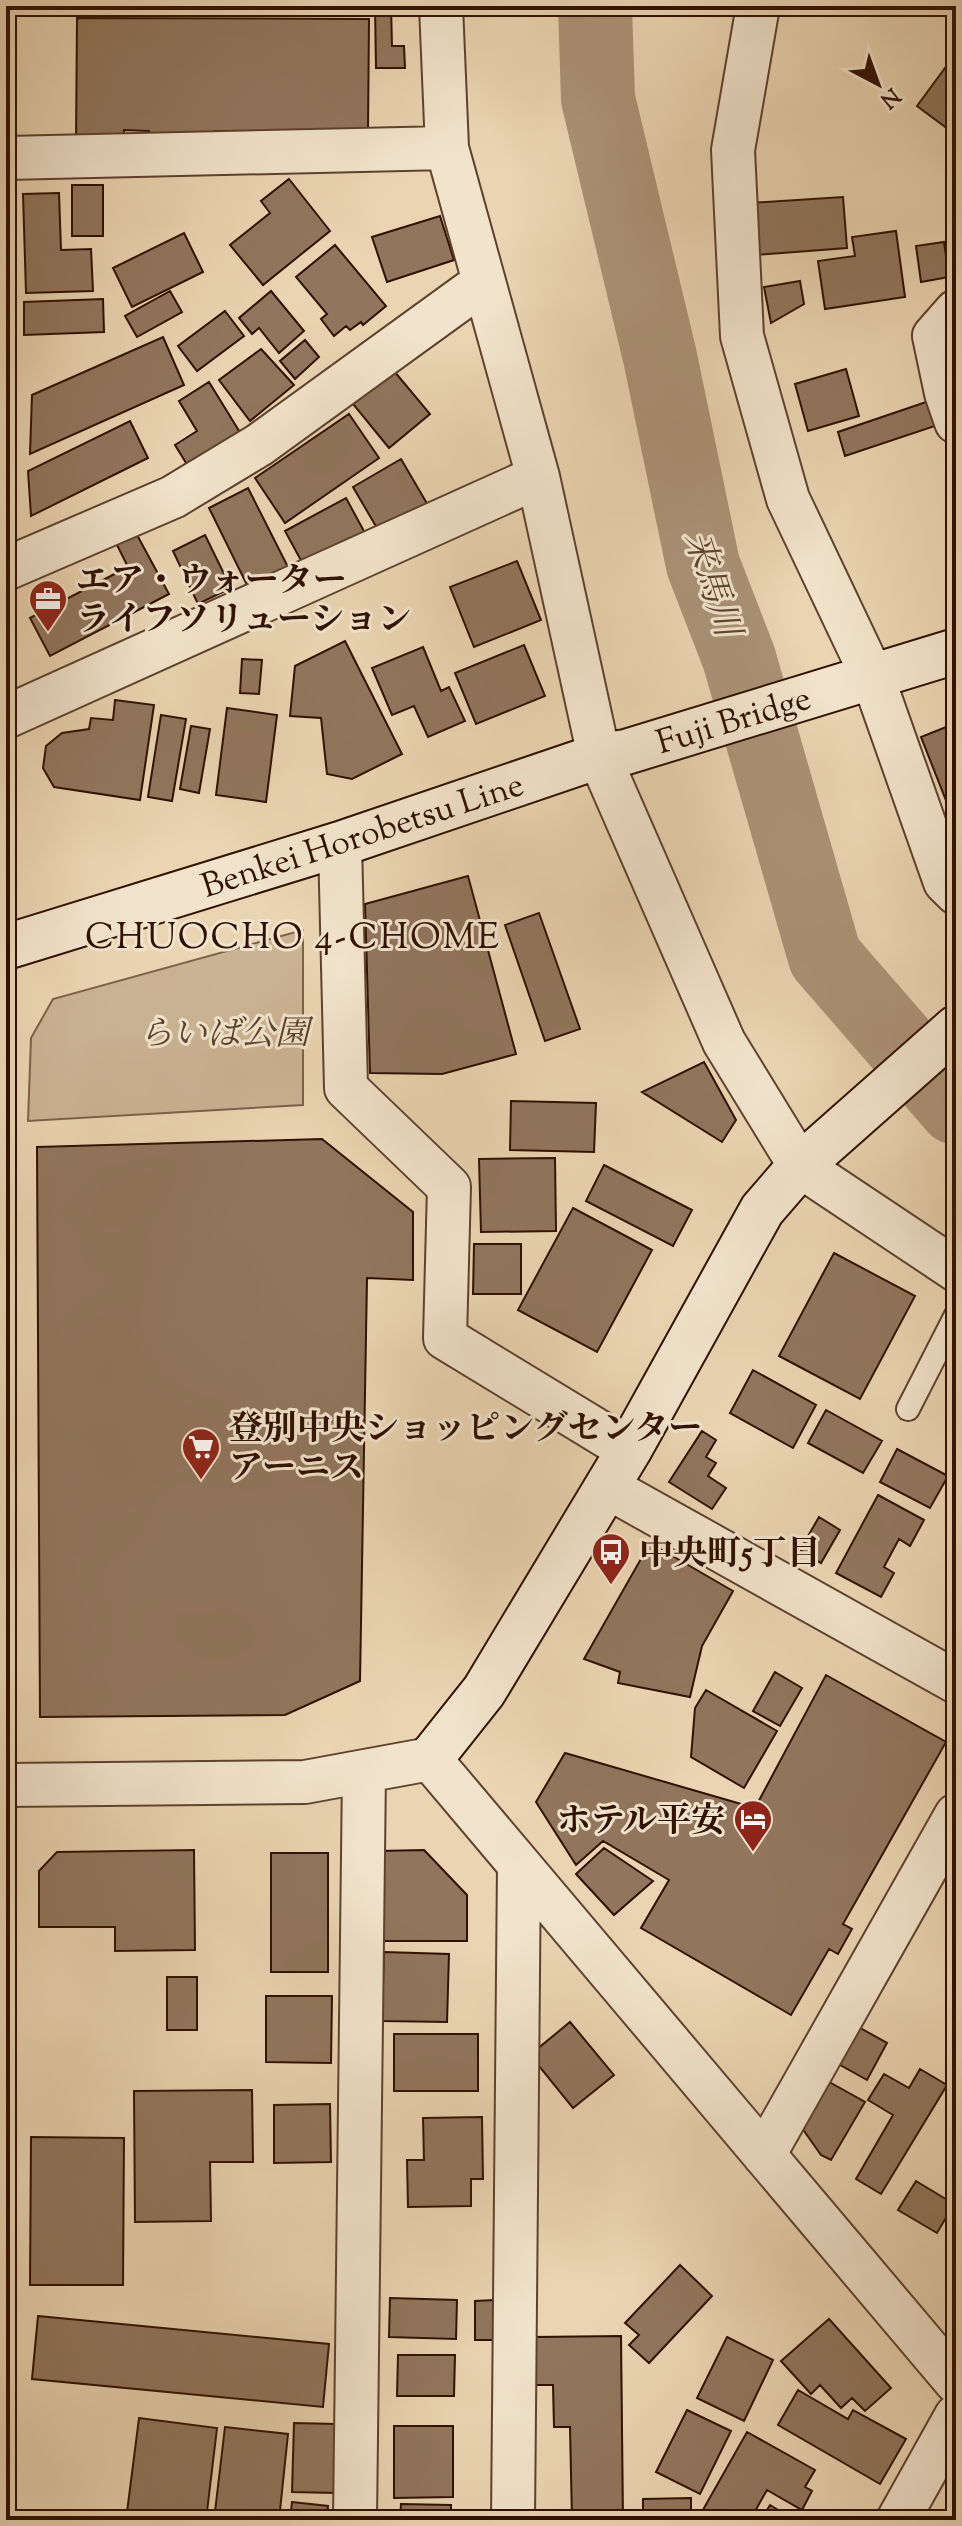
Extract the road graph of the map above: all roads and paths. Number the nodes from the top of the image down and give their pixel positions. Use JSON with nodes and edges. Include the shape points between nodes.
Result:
{"nodes":[{"id":1,"x":441,"y":6,"type":"edge"},
{"id":2,"x":758,"y":6,"type":"edge"},
{"id":3,"x":447,"y":148,"type":"junction"},
{"id":4,"x":6,"y":158,"type":"edge"},
{"id":5,"x":484,"y":282,"type":"junction"},
{"id":6,"x":956,"y":311,"type":"edge"},
{"id":7,"x":953,"y":401,"type":"edge"},
{"id":8,"x":538,"y":477,"type":"junction"},
{"id":9,"x":6,"y":569,"type":"edge"},
{"id":10,"x":956,"y":651,"type":"edge"},
{"id":11,"x":856,"y":682,"type":"junction"},
{"id":12,"x":6,"y":717,"type":"edge"},
{"id":13,"x":612,"y":754,"type":"junction"},
{"id":14,"x":340,"y":844,"type":"junction"},
{"id":15,"x":956,"y":893,"type":"edge"},
{"id":16,"x":6,"y":947,"type":"edge"},
{"id":17,"x":956,"y":1028,"type":"edge"},
{"id":18,"x":800,"y":1166,"type":"junction"},
{"id":19,"x":956,"y":1270,"type":"edge"},
{"id":20,"x":956,"y":1315,"type":"edge"},
{"id":21,"x":908,"y":1409,"type":"dead end"},
{"id":22,"x":629,"y":1450,"type":"junction"},
{"id":23,"x":607,"y":1487,"type":"junction"},
{"id":24,"x":956,"y":1682,"type":"edge"},
{"id":25,"x":430,"y":1759,"type":"junction"},
{"id":26,"x":364,"y":1772,"type":"junction"},
{"id":27,"x":6,"y":1785,"type":"edge"},
{"id":28,"x":956,"y":1815,"type":"edge"},
{"id":29,"x":519,"y":1865,"type":"junction"},
{"id":30,"x":764,"y":2155,"type":"junction"},
{"id":31,"x":956,"y":2382,"type":"edge"},
{"id":32,"x":956,"y":2416,"type":"edge"},
{"id":33,"x":355,"y":2520,"type":"edge"},
{"id":34,"x":513,"y":2520,"type":"edge"},
{"id":35,"x":898,"y":2520,"type":"edge"}],
"edges":[{"from":1,"to":3,"type":"street"},
{"from":2,"to":11,"type":"street","via":[[733,150],[742,336],[788,499]]},
{"from":3,"to":4,"type":"street"},
{"from":3,"to":5,"type":"street"},
{"from":5,"to":8,"type":"street"},
{"from":5,"to":9,"type":"street","via":[[259,445],[173,497]]},
{"from":6,"to":7,"type":"street","via":[[934,336]]},
{"from":8,"to":12,"type":"street"},
{"from":8,"to":13,"type":"street"},
{"from":10,"to":11,"type":"main road"},
{"from":11,"to":13,"type":"main road","name":"Fuji Bridge"},
{"from":11,"to":15,"type":"street","via":[[945,882]]},
{"from":13,"to":14,"type":"main road","name":"Benkei Horobetsu Line"},
{"from":13,"to":18,"type":"street","via":[[724,1042]]},
{"from":14,"to":16,"type":"main road","name":"Benkei Horobetsu Line"},
{"from":14,"to":22,"type":"street","via":[[346,1088],[449,1187],[445,1338]]},
{"from":17,"to":18,"type":"main road"},
{"from":18,"to":19,"type":"street"},
{"from":18,"to":22,"type":"main road","via":[[762,1210]]},
{"from":20,"to":21,"type":"lane"},
{"from":22,"to":23,"type":"main road"},
{"from":23,"to":24,"type":"street"},
{"from":23,"to":25,"type":"main road","via":[[484,1691]]},
{"from":25,"to":26,"type":"street"},
{"from":25,"to":29,"type":"street"},
{"from":26,"to":27,"type":"street","via":[[305,1782]]},
{"from":26,"to":33,"type":"street"},
{"from":28,"to":30,"type":"street"},
{"from":29,"to":30,"type":"street"},
{"from":29,"to":34,"type":"street"},
{"from":30,"to":31,"type":"street"},
{"from":32,"to":35,"type":"street"}]}
